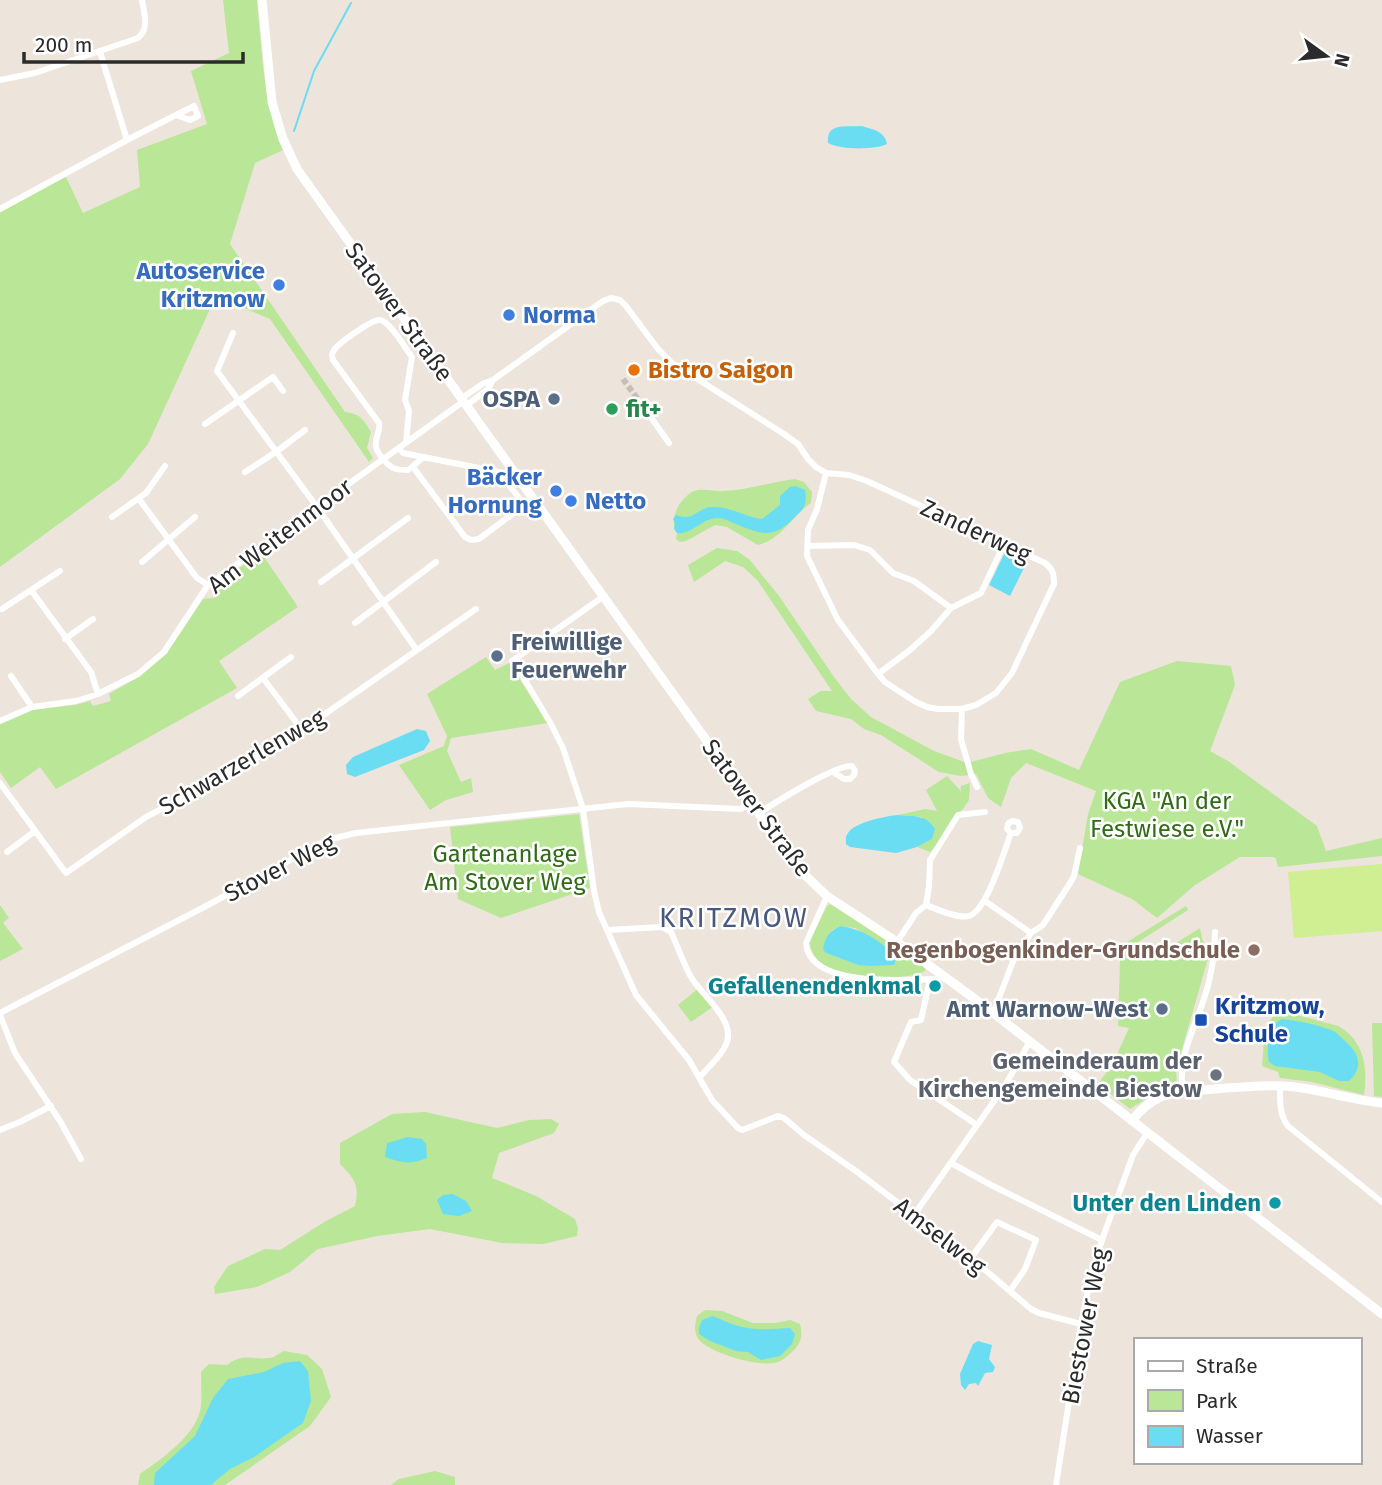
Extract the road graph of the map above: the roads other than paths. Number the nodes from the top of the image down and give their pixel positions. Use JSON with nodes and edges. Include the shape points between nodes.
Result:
{"nodes":[{"id":1,"x":142,"y":0,"type":"edge"},
{"id":2,"x":262,"y":0,"type":"edge"},
{"id":3,"x":100,"y":52,"type":"junction"},
{"id":4,"x":0,"y":80,"type":"edge"},
{"id":5,"x":176,"y":115,"type":"dead end"},
{"id":6,"x":127,"y":140,"type":"junction"},
{"id":7,"x":0,"y":209,"type":"edge"},
{"id":8,"x":233,"y":333,"type":"dead end"},
{"id":9,"x":284,"y":391,"type":"dead end"},
{"id":10,"x":239,"y":399,"type":"junction"},
{"id":11,"x":464,"y":402,"type":"junction"},
{"id":12,"x":650,"y":416,"type":"tunnel mouth"},
{"id":13,"x":205,"y":424,"type":"dead end"},
{"id":14,"x":304,"y":430,"type":"dead end"},
{"id":15,"x":406,"y":443,"type":"junction"},
{"id":16,"x":669,"y":443,"type":"dead end"},
{"id":17,"x":399,"y":448,"type":"junction"},
{"id":18,"x":276,"y":452,"type":"junction"},
{"id":19,"x":425,"y":457,"type":"junction"},
{"id":20,"x":384,"y":459,"type":"junction"},
{"id":21,"x":165,"y":466,"type":"dead end"},
{"id":22,"x":413,"y":467,"type":"junction"},
{"id":23,"x":245,"y":472,"type":"dead end"},
{"id":24,"x":826,"y":473,"type":"junction"},
{"id":25,"x":139,"y":499,"type":"junction"},
{"id":26,"x":317,"y":507,"type":"junction"},
{"id":27,"x":112,"y":517,"type":"dead end"},
{"id":28,"x":195,"y":517,"type":"dead end"},
{"id":29,"x":408,"y":518,"type":"dead end"},
{"id":30,"x":169,"y":539,"type":"junction"},
{"id":31,"x":1004,"y":544,"type":"junction"},
{"id":32,"x":807,"y":546,"type":"junction"},
{"id":33,"x":352,"y":559,"type":"junction"},
{"id":34,"x":142,"y":562,"type":"dead end"},
{"id":35,"x":436,"y":562,"type":"dead end"},
{"id":36,"x":60,"y":570,"type":"dead end"},
{"id":37,"x":321,"y":582,"type":"dead end"},
{"id":38,"x":208,"y":585,"type":"junction"},
{"id":39,"x":32,"y":590,"type":"junction"},
{"id":40,"x":604,"y":596,"type":"junction"},
{"id":41,"x":383,"y":602,"type":"junction"},
{"id":42,"x":951,"y":608,"type":"junction"},
{"id":43,"x":2,"y":609,"type":"dead end"},
{"id":44,"x":476,"y":609,"type":"dead end"},
{"id":45,"x":93,"y":619,"type":"dead end"},
{"id":46,"x":355,"y":623,"type":"dead end"},
{"id":47,"x":65,"y":639,"type":"junction"},
{"id":48,"x":416,"y":649,"type":"junction"},
{"id":49,"x":291,"y":657,"type":"dead end"},
{"id":50,"x":512,"y":661,"type":"dead end"},
{"id":51,"x":520,"y":672,"type":"dead end"},
{"id":52,"x":878,"y":674,"type":"junction"},
{"id":53,"x":11,"y":677,"type":"dead end"},
{"id":54,"x":263,"y":678,"type":"junction"},
{"id":55,"x":98,"y":694,"type":"junction"},
{"id":56,"x":238,"y":696,"type":"dead end"},
{"id":57,"x":32,"y":707,"type":"junction"},
{"id":58,"x":962,"y":709,"type":"junction"},
{"id":59,"x":0,"y":721,"type":"edge"},
{"id":60,"x":302,"y":730,"type":"junction"},
{"id":61,"x":833,"y":772,"type":"dead end"},
{"id":62,"x":1,"y":787,"type":"edge"},
{"id":63,"x":977,"y":787,"type":"dead end"},
{"id":64,"x":751,"y":802,"type":"junction"},
{"id":65,"x":583,"y":809,"type":"junction"},
{"id":66,"x":985,"y":812,"type":"dead end"},
{"id":67,"x":759,"y":813,"type":"junction"},
{"id":68,"x":35,"y":831,"type":"junction"},
{"id":69,"x":1011,"y":833,"type":"dead end"},
{"id":70,"x":1080,"y":848,"type":"dead end"},
{"id":71,"x":7,"y":852,"type":"dead end"},
{"id":72,"x":827,"y":896,"type":"junction"},
{"id":73,"x":985,"y":901,"type":"junction"},
{"id":74,"x":926,"y":905,"type":"junction"},
{"id":75,"x":607,"y":930,"type":"junction"},
{"id":76,"x":1215,"y":932,"type":"dead end"},
{"id":77,"x":1031,"y":933,"type":"junction"},
{"id":78,"x":897,"y":942,"type":"junction"},
{"id":79,"x":943,"y":976,"type":"junction"},
{"id":80,"x":930,"y":979,"type":"junction"},
{"id":81,"x":993,"y":1013,"type":"junction"},
{"id":82,"x":0,"y":1014,"type":"edge"},
{"id":83,"x":1030,"y":1041,"type":"junction"},
{"id":84,"x":700,"y":1077,"type":"junction"},
{"id":85,"x":1280,"y":1085,"type":"junction"},
{"id":86,"x":1182,"y":1092,"type":"junction"},
{"id":87,"x":1382,"y":1103,"type":"edge"},
{"id":88,"x":51,"y":1106,"type":"junction"},
{"id":89,"x":1132,"y":1121,"type":"junction"},
{"id":90,"x":977,"y":1125,"type":"junction"},
{"id":91,"x":0,"y":1130,"type":"edge"},
{"id":92,"x":1147,"y":1133,"type":"junction"},
{"id":93,"x":81,"y":1159,"type":"dead end"},
{"id":94,"x":951,"y":1163,"type":"junction"},
{"id":95,"x":1382,"y":1202,"type":"edge"},
{"id":96,"x":914,"y":1215,"type":"junction"},
{"id":97,"x":1102,"y":1240,"type":"junction"},
{"id":98,"x":971,"y":1258,"type":"junction"},
{"id":99,"x":1010,"y":1291,"type":"junction"},
{"id":100,"x":1382,"y":1314,"type":"edge"},
{"id":101,"x":1081,"y":1324,"type":"junction"},
{"id":102,"x":1056,"y":1485,"type":"edge"}],
"edges":[{"from":1,"to":3,"type":"street","via":[[143,34]]},
{"from":2,"to":11,"type":"main road","name":"Satower Straße","via":[[272,102],[289,154]]},
{"from":3,"to":4,"type":"street"},
{"from":3,"to":6,"type":"street"},
{"from":5,"to":6,"type":"street"},
{"from":6,"to":7,"type":"street"},
{"from":8,"to":10,"type":"street","via":[[217,370]]},
{"from":9,"to":10,"type":"street","via":[[273,377]]},
{"from":10,"to":13,"type":"street"},
{"from":10,"to":18,"type":"street"},
{"from":11,"to":15,"type":"street","name":"Am Weitenmoor"},
{"from":11,"to":24,"type":"street","name":"Am Weitenmoor","via":[[484,383],[611,298],[626,306],[671,363],[784,433]]},
{"from":11,"to":40,"type":"main road","name":"Satower Straße"},
{"from":12,"to":16,"type":"street"},
{"from":14,"to":18,"type":"street"},
{"from":15,"to":17,"type":"street","name":"Am Weitenmoor"},
{"from":15,"to":20,"type":"street","via":[[409,411],[405,400],[412,357],[387,323],[372,321],[336,347],[332,355],[379,423],[376,447]]},
{"from":17,"to":19,"type":"street"},
{"from":17,"to":20,"type":"street","name":"Am Weitenmoor"},
{"from":18,"to":23,"type":"street"},
{"from":18,"to":26,"type":"street"},
{"from":19,"to":22,"type":"street"},
{"from":19,"to":22,"type":"street","via":[[499,471],[519,499],[515,512],[471,540]]},
{"from":20,"to":22,"type":"street","via":[[393,469]]},
{"from":20,"to":26,"type":"street","name":"Am Weitenmoor"},
{"from":21,"to":25,"type":"street"},
{"from":24,"to":31,"type":"street","name":"Zanderweg","via":[[858,477]]},
{"from":24,"to":32,"type":"street"},
{"from":25,"to":27,"type":"street"},
{"from":25,"to":30,"type":"street"},
{"from":26,"to":33,"type":"street"},
{"from":26,"to":38,"type":"street","name":"Am Weitenmoor"},
{"from":28,"to":30,"type":"street"},
{"from":29,"to":33,"type":"street"},
{"from":30,"to":34,"type":"street"},
{"from":30,"to":38,"type":"street","via":[[197,578]]},
{"from":31,"to":42,"type":"street","via":[[981,593]]},
{"from":31,"to":58,"type":"street","name":"Zanderweg","via":[[1045,563],[1054,574],[1054,584],[1004,684],[987,699]]},
{"from":32,"to":42,"type":"street","via":[[854,545],[870,550],[893,573],[914,581]]},
{"from":32,"to":52,"type":"street","name":"Zanderweg","via":[[807,556],[838,620]]},
{"from":33,"to":37,"type":"street"},
{"from":33,"to":41,"type":"street"},
{"from":35,"to":41,"type":"street"},
{"from":36,"to":39,"type":"street"},
{"from":38,"to":55,"type":"street","name":"Am Weitenmoor","via":[[164,652],[138,674]]},
{"from":39,"to":43,"type":"street"},
{"from":39,"to":47,"type":"street"},
{"from":40,"to":50,"type":"street"},
{"from":40,"to":64,"type":"main road","name":"Satower Straße"},
{"from":41,"to":46,"type":"street"},
{"from":41,"to":48,"type":"street"},
{"from":42,"to":52,"type":"street","via":[[920,641]]},
{"from":44,"to":48,"type":"street","name":"Schwarzerlenweg"},
{"from":45,"to":47,"type":"street"},
{"from":47,"to":55,"type":"street","via":[[91,672]]},
{"from":48,"to":60,"type":"street","name":"Schwarzerlenweg"},
{"from":49,"to":54,"type":"street"},
{"from":51,"to":65,"type":"street","via":[[558,736]]},
{"from":52,"to":58,"type":"street","name":"Zanderweg","via":[[927,707]]},
{"from":53,"to":57,"type":"street"},
{"from":54,"to":56,"type":"street"},
{"from":54,"to":60,"type":"street"},
{"from":55,"to":57,"type":"street","name":"Am Weitenmoor"},
{"from":57,"to":59,"type":"street","name":"Am Weitenmoor"},
{"from":58,"to":63,"type":"street","via":[[961,739]]},
{"from":60,"to":68,"type":"street","name":"Schwarzerlenweg","via":[[146,817],[66,873]]},
{"from":61,"to":67,"type":"street"},
{"from":62,"to":68,"type":"street"},
{"from":64,"to":65,"type":"street","name":"Stover Weg","via":[[741,809],[628,804]]},
{"from":64,"to":67,"type":"main road","name":"Satower Straße"},
{"from":65,"to":75,"type":"street","via":[[594,891]]},
{"from":65,"to":82,"type":"street","name":"Stover Weg","via":[[356,832],[327,840]]},
{"from":66,"to":74,"type":"street","via":[[958,815],[930,860]]},
{"from":67,"to":72,"type":"main road","name":"Satower Straße"},
{"from":68,"to":71,"type":"street"},
{"from":69,"to":73,"type":"street"},
{"from":70,"to":77,"type":"street","via":[[1072,880],[1043,925]]},
{"from":72,"to":78,"type":"main road","name":"Satower Straße"},
{"from":72,"to":80,"type":"street","via":[[807,943],[811,959],[826,970],[859,979]]},
{"from":73,"to":74,"type":"street","via":[[968,917]]},
{"from":73,"to":77,"type":"street"},
{"from":74,"to":78,"type":"street"},
{"from":75,"to":84,"type":"street","via":[[636,995]]},
{"from":75,"to":84,"type":"street","via":[[662,927],[671,932],[691,977],[728,1032],[728,1040]]},
{"from":76,"to":86,"type":"street","via":[[1207,988],[1184,1057]]},
{"from":77,"to":81,"type":"street","via":[[1014,959]]},
{"from":78,"to":79,"type":"main road","name":"Satower Straße"},
{"from":79,"to":80,"type":"street"},
{"from":79,"to":81,"type":"main road","name":"Satower Straße"},
{"from":80,"to":90,"type":"street","via":[[921,1020],[911,1021],[894,1062],[910,1080]]},
{"from":81,"to":83,"type":"main road","name":"Satower Straße"},
{"from":82,"to":88,"type":"street","via":[[15,1053]]},
{"from":83,"to":89,"type":"main road","name":"Satower Straße"},
{"from":83,"to":90,"type":"street"},
{"from":84,"to":96,"type":"street","name":"Amselweg","via":[[712,1100],[738,1128],[784,1118]]},
{"from":85,"to":86,"type":"main road"},
{"from":85,"to":87,"type":"main road"},
{"from":85,"to":95,"type":"street","via":[[1281,1110],[1288,1126]]},
{"from":86,"to":89,"type":"main road","via":[[1150,1103]]},
{"from":88,"to":91,"type":"street"},
{"from":88,"to":93,"type":"street"},
{"from":89,"to":92,"type":"main road","name":"Satower Straße"},
{"from":90,"to":94,"type":"street"},
{"from":92,"to":97,"type":"street","name":"Biestower Weg","via":[[1133,1155]]},
{"from":92,"to":100,"type":"main road","name":"Satower Straße"},
{"from":94,"to":96,"type":"street"},
{"from":94,"to":97,"type":"street"},
{"from":96,"to":98,"type":"street","name":"Amselweg"},
{"from":97,"to":101,"type":"street","name":"Biestower Weg"},
{"from":98,"to":99,"type":"street","name":"Amselweg"},
{"from":98,"to":99,"type":"street","via":[[998,1222],[1036,1240]]},
{"from":99,"to":101,"type":"street","name":"Amselweg","via":[[1031,1310]]},
{"from":101,"to":102,"type":"street","name":"Biestower Weg"}]}
